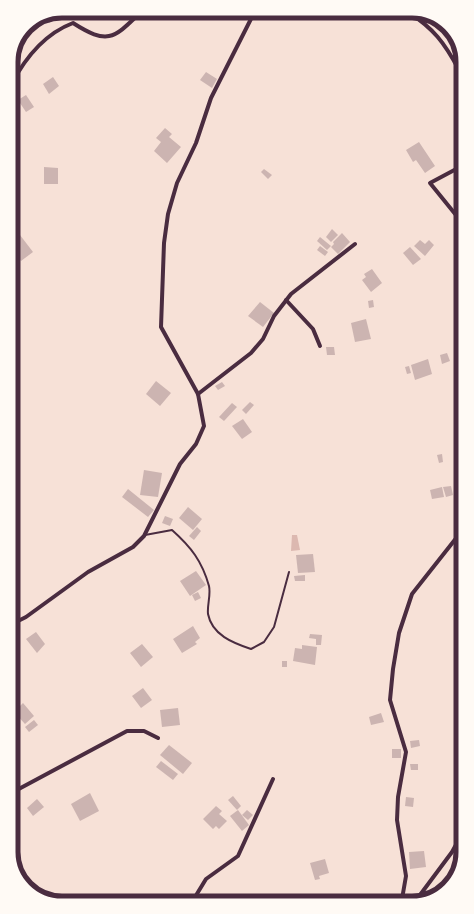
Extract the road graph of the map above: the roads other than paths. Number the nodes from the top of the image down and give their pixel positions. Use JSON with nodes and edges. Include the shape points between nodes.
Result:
{"nodes":[{"id":1,"x":135,"y":18,"type":"edge"},
{"id":2,"x":251,"y":18,"type":"edge"},
{"id":3,"x":418,"y":18,"type":"edge"},
{"id":4,"x":456,"y":64,"type":"edge"},
{"id":5,"x":18,"y":74,"type":"edge"},
{"id":6,"x":456,"y":169,"type":"edge"},
{"id":7,"x":456,"y":215,"type":"edge"},
{"id":8,"x":355,"y":244,"type":"dead end"},
{"id":9,"x":286,"y":300,"type":"junction"},
{"id":10,"x":320,"y":346,"type":"dead end"},
{"id":11,"x":198,"y":394,"type":"junction"},
{"id":12,"x":144,"y":536,"type":"junction"},
{"id":13,"x":456,"y":538,"type":"edge"},
{"id":14,"x":289,"y":572,"type":"dead end"},
{"id":15,"x":18,"y":621,"type":"edge"},
{"id":16,"x":158,"y":738,"type":"dead end"},
{"id":17,"x":273,"y":779,"type":"dead end"},
{"id":18,"x":18,"y":789,"type":"edge"},
{"id":19,"x":456,"y":845,"type":"edge"},
{"id":20,"x":420,"y":895,"type":"edge"},
{"id":21,"x":196,"y":896,"type":"edge"},
{"id":22,"x":403,"y":896,"type":"edge"}],
"edges":[{"from":1,"to":5,"type":"street","via":[[120,33],[107,38],[90,34],[73,23],[61,28],[32,52]]},
{"from":2,"to":11,"type":"street","via":[[211,98],[168,214],[164,243],[161,327]]},
{"from":3,"to":4,"type":"street","via":[[446,46]]},
{"from":6,"to":7,"type":"street","via":[[430,183]]},
{"from":8,"to":9,"type":"street"},
{"from":9,"to":10,"type":"street","via":[[313,330]]},
{"from":9,"to":11,"type":"street","via":[[274,316],[263,339],[251,353]]},
{"from":11,"to":12,"type":"street","via":[[204,426],[196,444],[180,464]]},
{"from":12,"to":14,"type":"lane","via":[[172,530],[189,545],[202,566],[209,588],[208,614],[215,630],[236,644],[251,649],[264,642],[274,627]]},
{"from":12,"to":15,"type":"street","via":[[133,547],[88,572]]},
{"from":13,"to":22,"type":"street","via":[[412,594],[399,633],[393,669],[390,700],[406,752],[398,797],[397,820],[406,876]]},
{"from":16,"to":18,"type":"street","via":[[144,731],[126,731]]},
{"from":17,"to":21,"type":"street","via":[[238,856],[206,879]]},
{"from":19,"to":20,"type":"street"}]}
